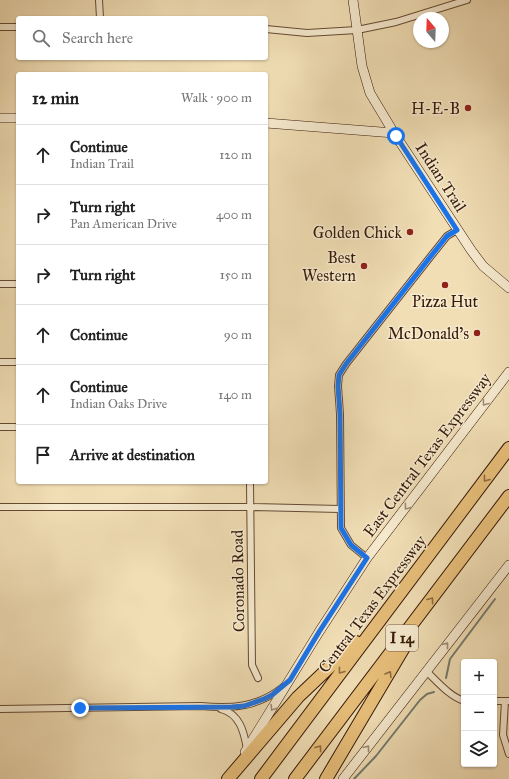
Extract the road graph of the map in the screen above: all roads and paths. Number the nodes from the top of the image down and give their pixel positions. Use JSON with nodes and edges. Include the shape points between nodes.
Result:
{"nodes":[{"id":1,"x":99,"y":0,"type":"edge"},
{"id":2,"x":353,"y":0,"type":"edge"},
{"id":3,"x":467,"y":0,"type":"edge"},
{"id":4,"x":100,"y":16,"type":"edge"},
{"id":5,"x":0,"y":27,"type":"edge"},
{"id":6,"x":16,"y":27,"type":"edge"},
{"id":7,"x":268,"y":29,"type":"edge"},
{"id":8,"x":357,"y":30,"type":"junction"},
{"id":9,"x":0,"y":118,"type":"edge"},
{"id":10,"x":16,"y":118,"type":"edge"},
{"id":11,"x":268,"y":123,"type":"edge"},
{"id":12,"x":394,"y":133,"type":"junction"},
{"id":13,"x":457,"y":230,"type":"junction"},
{"id":14,"x":0,"y":284,"type":"edge"},
{"id":15,"x":16,"y":284,"type":"edge"},
{"id":16,"x":509,"y":288,"type":"edge"},
{"id":17,"x":0,"y":362,"type":"edge"},
{"id":18,"x":16,"y":362,"type":"edge"},
{"id":19,"x":509,"y":372,"type":"edge"},
{"id":20,"x":0,"y":427,"type":"edge"},
{"id":21,"x":16,"y":427,"type":"edge"},
{"id":22,"x":509,"y":448,"type":"edge"},
{"id":23,"x":250,"y":484,"type":"edge"},
{"id":24,"x":509,"y":496,"type":"edge"},
{"id":25,"x":0,"y":507,"type":"edge"},
{"id":26,"x":250,"y":507,"type":"junction"},
{"id":27,"x":340,"y":509,"type":"junction"},
{"id":28,"x":367,"y":558,"type":"junction"},
{"id":29,"x":509,"y":564,"type":"edge"},
{"id":30,"x":382,"y":618,"type":"junction"},
{"id":31,"x":416,"y":620,"type":"junction"},
{"id":32,"x":426,"y":671,"type":"junction"},
{"id":33,"x":258,"y":678,"type":"dead end"},
{"id":34,"x":290,"y":680,"type":"junction"},
{"id":35,"x":461,"y":700,"type":"edge"},
{"id":36,"x":507,"y":701,"type":"edge"},
{"id":37,"x":214,"y":708,"type":"junction"},
{"id":38,"x":0,"y":709,"type":"edge"},
{"id":39,"x":247,"y":749,"type":"junction"},
{"id":40,"x":509,"y":754,"type":"edge"},
{"id":41,"x":228,"y":779,"type":"edge"},
{"id":42,"x":261,"y":779,"type":"edge"},
{"id":43,"x":295,"y":779,"type":"edge"},
{"id":44,"x":326,"y":779,"type":"edge"},
{"id":45,"x":343,"y":779,"type":"edge"}],
"edges":[{"from":1,"to":4,"type":"street"},
{"from":2,"to":8,"type":"main road","name":"Indian Trail"},
{"from":3,"to":8,"type":"street","via":[[396,22]]},
{"from":5,"to":6,"type":"street"},
{"from":7,"to":8,"type":"street","via":[[307,33]]},
{"from":8,"to":12,"type":"main road","name":"Indian Trail","via":[[362,66],[370,92]]},
{"from":9,"to":10,"type":"main road"},
{"from":11,"to":12,"type":"main road"},
{"from":12,"to":13,"type":"main road","name":"Indian Trail"},
{"from":13,"to":16,"type":"main road","name":"Indian Trail","via":[[483,266]]},
{"from":13,"to":27,"type":"street","via":[[447,236],[339,375]]},
{"from":14,"to":15,"type":"street"},
{"from":17,"to":18,"type":"street"},
{"from":19,"to":28,"type":"main road","name":"East Central Texas Expressway","one_way":true},
{"from":20,"to":21,"type":"street"},
{"from":22,"to":30,"type":"highway","name":"Central Texas Expressway","number":"I 14","one_way":true},
{"from":23,"to":26,"type":"street","name":"Coronado Road"},
{"from":31,"to":24,"type":"highway","number":"I 14","one_way":true},
{"from":25,"to":26,"type":"street"},
{"from":26,"to":27,"type":"street"},
{"from":26,"to":33,"type":"street","name":"Coronado Road","via":[[252,665]]},
{"from":27,"to":28,"type":"street","via":[[341,528],[351,545]]},
{"from":28,"to":34,"type":"main road","name":"East Central Texas Expressway"},
{"from":32,"to":29,"type":"main road","one_way":true},
{"from":30,"to":41,"type":"highway","via":[[298,697]]},
{"from":30,"to":42,"type":"highway","name":"Central Texas Expressway","number":"I 14","one_way":true},
{"from":43,"to":31,"type":"highway","number":"I 14","one_way":true},
{"from":44,"to":31,"type":"highway","one_way":true,"via":[[408,643]]},
{"from":32,"to":35,"type":"street","via":[[447,692]]},
{"from":45,"to":32,"type":"main road","one_way":true},
{"from":34,"to":37,"type":"street","via":[[272,695],[255,703]]},
{"from":34,"to":39,"type":"main road","name":"East Central Texas Expressway","one_way":true},
{"from":36,"to":40,"type":"street","via":[[503,735]]},
{"from":37,"to":38,"type":"street","via":[[201,706]]},
{"from":37,"to":39,"type":"street","via":[[227,711],[236,718],[243,728]]},
{"from":39,"to":41,"type":"main road","name":"East Central Texas Expressway"}]}
